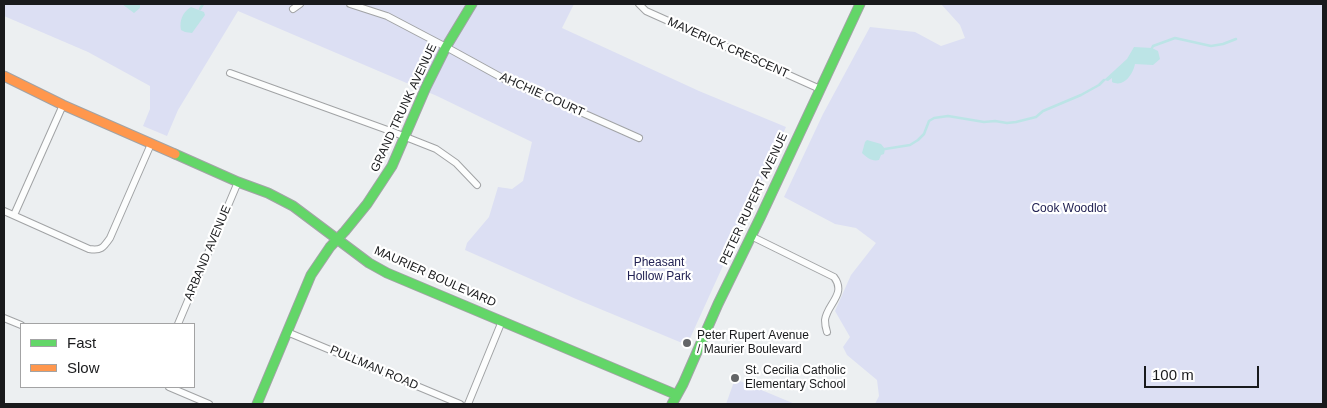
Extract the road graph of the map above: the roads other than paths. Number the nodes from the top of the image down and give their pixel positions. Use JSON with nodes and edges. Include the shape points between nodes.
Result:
{"nodes":[{"id":1,"x":300,"y":4,"type":"edge"},
{"id":2,"x":350,"y":4,"type":"edge"},
{"id":3,"x":472,"y":4,"type":"edge"},
{"id":4,"x":639,"y":4,"type":"edge"},
{"id":5,"x":858,"y":4,"type":"edge"},
{"id":6,"x":293,"y":8,"type":"dead end"},
{"id":7,"x":446,"y":47,"type":"junction"},
{"id":8,"x":230,"y":73,"type":"dead end"},
{"id":9,"x":4,"y":76,"type":"edge"},
{"id":10,"x":820,"y":89,"type":"junction"},
{"id":11,"x":63,"y":105,"type":"junction"},
{"id":12,"x":405,"y":137,"type":"junction"},
{"id":13,"x":639,"y":138,"type":"dead end"},
{"id":14,"x":151,"y":144,"type":"junction"},
{"id":15,"x":238,"y":182,"type":"junction"},
{"id":16,"x":477,"y":185,"type":"dead end"},
{"id":17,"x":4,"y":211,"type":"edge"},
{"id":18,"x":14,"y":216,"type":"junction"},
{"id":19,"x":751,"y":236,"type":"junction"},
{"id":20,"x":338,"y":240,"type":"junction"},
{"id":21,"x":4,"y":318,"type":"edge"},
{"id":22,"x":502,"y":321,"type":"junction"},
{"id":23,"x":178,"y":323,"type":"edge"},
{"id":24,"x":20,"y":325,"type":"edge"},
{"id":25,"x":287,"y":332,"type":"junction"},
{"id":26,"x":827,"y":332,"type":"dead end"},
{"id":27,"x":171,"y":388,"type":"edge"},
{"id":28,"x":677,"y":394,"type":"junction"},
{"id":29,"x":209,"y":404,"type":"edge"},
{"id":30,"x":257,"y":404,"type":"edge"},
{"id":31,"x":460,"y":404,"type":"edge"},
{"id":32,"x":468,"y":404,"type":"edge"},
{"id":33,"x":672,"y":404,"type":"edge"}],
"edges":[{"from":1,"to":6,"type":"street"},
{"from":2,"to":7,"type":"street","name":"AHCHIE COURT","via":[[387,16]]},
{"from":3,"to":7,"type":"street","name":"GRAND TRUNK AVENUE"},
{"from":4,"to":10,"type":"street","name":"MAVERICK CRESCENT","via":[[646,11]]},
{"from":5,"to":10,"type":"street","name":"PETER RUPERT AVENUE"},
{"from":7,"to":12,"type":"street","name":"GRAND TRUNK AVENUE"},
{"from":7,"to":13,"type":"street","name":"AHCHIE COURT","via":[[506,80]]},
{"from":8,"to":12,"type":"street"},
{"from":9,"to":11,"type":"street","name":"MAURIER BOULEVARD"},
{"from":10,"to":19,"type":"street","name":"PETER RUPERT AVENUE"},
{"from":11,"to":14,"type":"street","name":"MAURIER BOULEVARD"},
{"from":11,"to":18,"type":"street"},
{"from":12,"to":16,"type":"street","via":[[436,149],[456,163]]},
{"from":12,"to":20,"type":"street","name":"GRAND TRUNK AVENUE","via":[[382,183]]},
{"from":14,"to":15,"type":"street","name":"MAURIER BOULEVARD"},
{"from":14,"to":18,"type":"street","via":[[104,247],[89,249]]},
{"from":15,"to":20,"type":"street","name":"MAURIER BOULEVARD","via":[[293,206]]},
{"from":15,"to":23,"type":"street","name":"ARBAND AVENUE"},
{"from":17,"to":18,"type":"street"},
{"from":19,"to":26,"type":"street","via":[[834,277],[839,291],[825,318]]},
{"from":19,"to":28,"type":"street","name":"PETER RUPERT AVENUE"},
{"from":20,"to":22,"type":"street","name":"MAURIER BOULEVARD","via":[[369,263]]},
{"from":20,"to":25,"type":"street","name":"GRAND TRUNK AVENUE","via":[[311,275]]},
{"from":21,"to":24,"type":"street"},
{"from":22,"to":28,"type":"street","name":"MAURIER BOULEVARD"},
{"from":22,"to":32,"type":"street"},
{"from":25,"to":30,"type":"street","name":"GRAND TRUNK AVENUE"},
{"from":25,"to":31,"type":"street","name":"PULLMAN ROAD"},
{"from":27,"to":29,"type":"street"},
{"from":28,"to":33,"type":"street","name":"PETER RUPERT AVENUE"}]}
